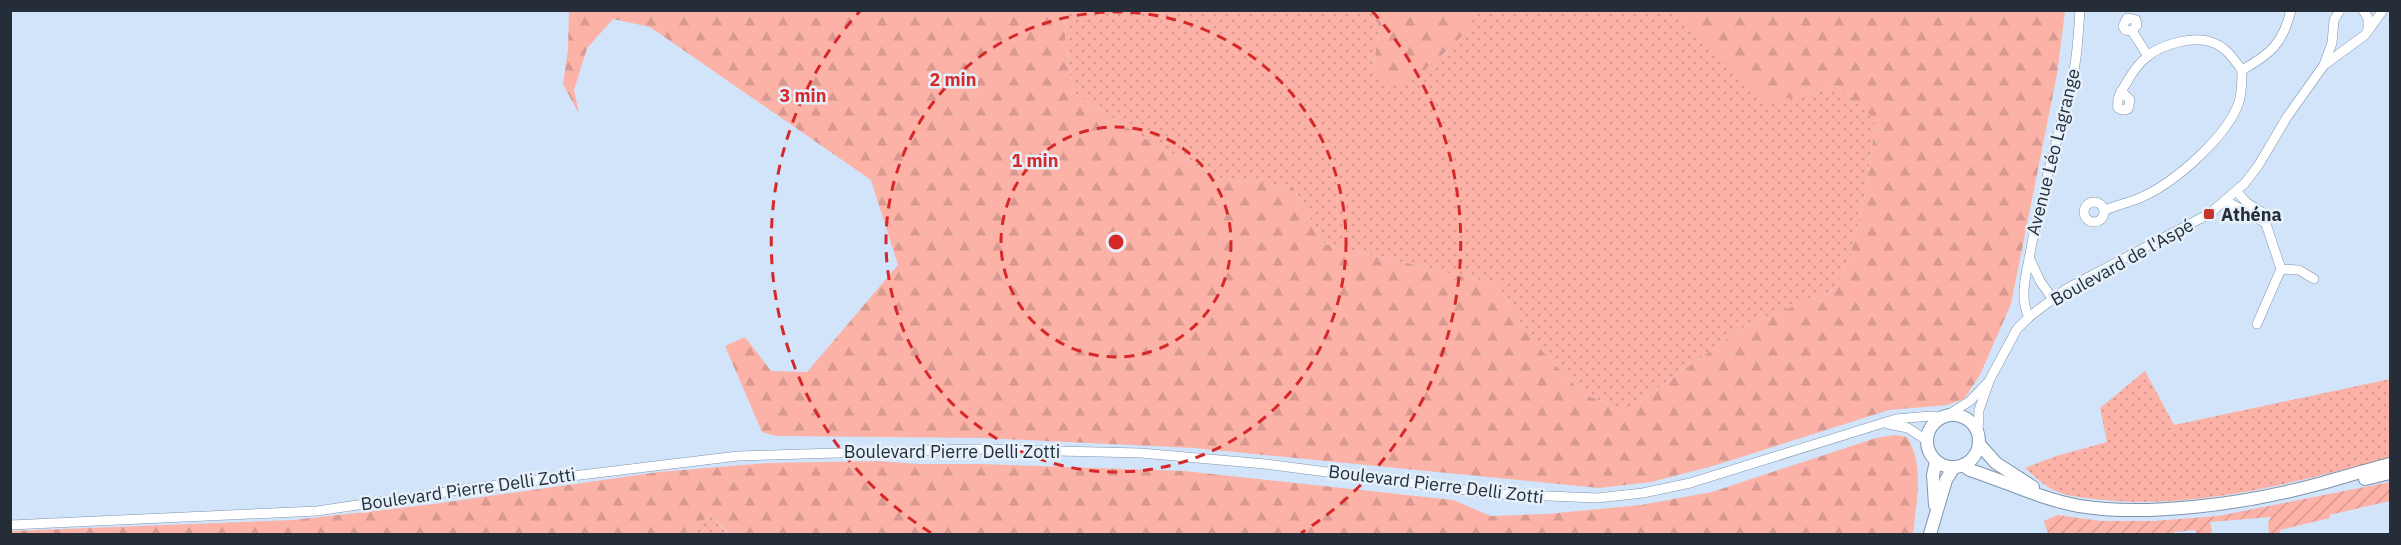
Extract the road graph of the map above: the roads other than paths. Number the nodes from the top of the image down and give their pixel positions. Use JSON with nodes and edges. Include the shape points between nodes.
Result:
{"nodes":[{"id":1,"x":2080,"y":10,"type":"edge"},
{"id":2,"x":2291,"y":10,"type":"edge"},
{"id":3,"x":2326,"y":10,"type":"edge"},
{"id":4,"x":2363,"y":10,"type":"edge"},
{"id":5,"x":2383,"y":10,"type":"edge"},
{"id":6,"x":2337,"y":13,"type":"edge"},
{"id":7,"x":2334,"y":29,"type":"junction"},
{"id":8,"x":2368,"y":30,"type":"junction"},
{"id":9,"x":2132,"y":32,"type":"dead end"},
{"id":10,"x":2355,"y":41,"type":"junction"},
{"id":11,"x":2148,"y":56,"type":"junction"},
{"id":12,"x":2324,"y":65,"type":"junction"},
{"id":13,"x":2242,"y":70,"type":"junction"},
{"id":14,"x":2121,"y":91,"type":"dead end"},
{"id":15,"x":2237,"y":192,"type":"junction"},
{"id":16,"x":2226,"y":201,"type":"junction"},
{"id":17,"x":2104,"y":210,"type":"dead end"},
{"id":18,"x":2266,"y":223,"type":"junction"},
{"id":19,"x":2029,"y":257,"type":"junction"},
{"id":20,"x":2281,"y":269,"type":"junction"},
{"id":21,"x":2314,"y":279,"type":"dead end"},
{"id":22,"x":2052,"y":298,"type":"junction"},
{"id":23,"x":2029,"y":317,"type":"junction"},
{"id":24,"x":2257,"y":324,"type":"dead end"},
{"id":25,"x":1990,"y":379,"type":"junction"},
{"id":26,"x":1944,"y":416,"type":"junction"},
{"id":27,"x":1885,"y":424,"type":"junction"},
{"id":28,"x":1978,"y":438,"type":"junction"},
{"id":29,"x":1926,"y":440,"type":"junction"},
{"id":30,"x":1936,"y":461,"type":"junction"},
{"id":31,"x":2391,"y":464,"type":"edge"},
{"id":32,"x":1958,"y":466,"type":"junction"},
{"id":33,"x":2391,"y":473,"type":"edge"},
{"id":34,"x":2307,"y":487,"type":"junction"},
{"id":35,"x":2060,"y":501,"type":"junction"},
{"id":36,"x":1936,"y":512,"type":"junction"},
{"id":37,"x":10,"y":525,"type":"edge"},
{"id":38,"x":1930,"y":534,"type":"edge"}],
"edges":[{"from":1,"to":19,"type":"street","name":"Avenue Léo Lagrange","via":[[2071,87],[2039,203]]},
{"from":2,"to":13,"type":"street","via":[[2281,40],[2271,52]]},
{"from":3,"to":6,"type":"street"},
{"from":4,"to":8,"type":"street"},
{"from":5,"to":8,"type":"street"},
{"from":6,"to":7,"type":"street","name":"Boulevard de l'Aspé"},
{"from":7,"to":10,"type":"street","via":[[2345,40]]},
{"from":7,"to":12,"type":"street","name":"Boulevard de l'Aspé"},
{"from":8,"to":10,"type":"street","name":"Boulevard de l'Aspé"},
{"from":9,"to":11,"type":"street"},
{"from":10,"to":12,"type":"street","name":"Boulevard de l'Aspé"},
{"from":11,"to":13,"type":"street","via":[[2195,39],[2223,47]]},
{"from":11,"to":14,"type":"street"},
{"from":12,"to":15,"type":"street","name":"Boulevard de l'Aspé"},
{"from":13,"to":17,"type":"street","via":[[2238,103],[2228,122],[2189,166],[2143,197]]},
{"from":15,"to":16,"type":"street","name":"Boulevard de l'Aspé"},
{"from":15,"to":18,"type":"street","via":[[2262,212]]},
{"from":16,"to":18,"type":"street"},
{"from":16,"to":22,"type":"street","name":"Boulevard de l'Aspé","via":[[2186,227]]},
{"from":18,"to":20,"type":"street"},
{"from":19,"to":22,"type":"street","name":"Avenue Léo Lagrange"},
{"from":19,"to":23,"type":"street","name":"Avenue Léo Lagrange","via":[[2024,281]]},
{"from":20,"to":21,"type":"street","via":[[2299,270]]},
{"from":20,"to":24,"type":"street"},
{"from":22,"to":23,"type":"street","name":"Boulevard de l'Aspé"},
{"from":23,"to":25,"type":"street","name":"Boulevard de l'Aspé","via":[[2017,329]]},
{"from":25,"to":26,"type":"street","name":"Boulevard de l'Aspé","via":[[1970,401]]},
{"from":25,"to":28,"type":"street","name":"Boulevard de l'Aspé","via":[[1979,410]]},
{"from":26,"to":27,"type":"street","name":"Boulevard Pierre Delli Zotti","via":[[1911,417]]},
{"from":26,"to":28,"type":"main road","via":[[1966,418]]},
{"from":26,"to":29,"type":"main road","via":[[1930,427]]},
{"from":27,"to":29,"type":"street","via":[[1908,428]]},
{"from":27,"to":37,"type":"street","name":"Boulevard Pierre Delli Zotti","via":[[1690,483],[1596,498],[1497,494],[1335,472],[1141,453],[974,449],[738,456],[317,511]]},
{"from":28,"to":32,"type":"main road","via":[[1974,456]]},
{"from":28,"to":35,"type":"main road","via":[[1996,463]]},
{"from":29,"to":30,"type":"main road"},
{"from":30,"to":32,"type":"main road"},
{"from":30,"to":36,"type":"main road"},
{"from":31,"to":34,"type":"main road"},
{"from":32,"to":35,"type":"main road","via":[[2039,497]]},
{"from":32,"to":36,"type":"main road","via":[[1946,480]]},
{"from":33,"to":34,"type":"main road"},
{"from":34,"to":35,"type":"main road","via":[[2173,508],[2124,509]]},
{"from":36,"to":38,"type":"main road"}]}
